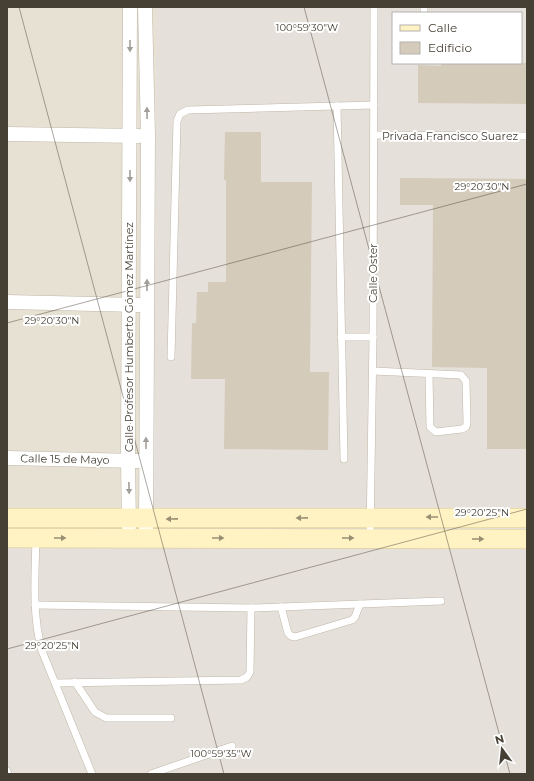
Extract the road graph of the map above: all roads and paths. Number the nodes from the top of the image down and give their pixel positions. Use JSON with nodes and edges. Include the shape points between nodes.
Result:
{"nodes":[{"id":1,"x":130,"y":7,"type":"edge"},
{"id":2,"x":145,"y":7,"type":"edge"},
{"id":3,"x":374,"y":7,"type":"edge"},
{"id":4,"x":337,"y":106,"type":"junction"},
{"id":5,"x":374,"y":106,"type":"junction"},
{"id":6,"x":7,"y":134,"type":"edge"},
{"id":7,"x":130,"y":136,"type":"junction"},
{"id":8,"x":148,"y":136,"type":"junction"},
{"id":9,"x":374,"y":136,"type":"junction"},
{"id":10,"x":527,"y":136,"type":"edge"},
{"id":11,"x":7,"y":302,"type":"edge"},
{"id":12,"x":130,"y":305,"type":"junction"},
{"id":13,"x":147,"y":305,"type":"junction"},
{"id":14,"x":341,"y":336,"type":"junction"},
{"id":15,"x":373,"y":337,"type":"junction"},
{"id":16,"x":171,"y":357,"type":"dead end"},
{"id":17,"x":373,"y":371,"type":"junction"},
{"id":18,"x":429,"y":374,"type":"junction"},
{"id":19,"x":7,"y":458,"type":"edge"},
{"id":20,"x":344,"y":459,"type":"dead end"},
{"id":21,"x":128,"y":461,"type":"junction"},
{"id":22,"x":146,"y":462,"type":"junction"},
{"id":23,"x":370,"y":517,"type":"junction"},
{"id":24,"x":7,"y":518,"type":"edge"},
{"id":25,"x":527,"y":518,"type":"edge"},
{"id":26,"x":36,"y":528,"type":"junction"},
{"id":27,"x":138,"y":529,"type":"junction"},
{"id":28,"x":7,"y":538,"type":"edge"},
{"id":29,"x":370,"y":538,"type":"junction"},
{"id":30,"x":527,"y":539,"type":"edge"},
{"id":31,"x":441,"y":601,"type":"dead end"},
{"id":32,"x":360,"y":604,"type":"junction"},
{"id":33,"x":35,"y":605,"type":"junction"},
{"id":34,"x":251,"y":608,"type":"junction"},
{"id":35,"x":281,"y":608,"type":"junction"},
{"id":36,"x":75,"y":682,"type":"junction"},
{"id":37,"x":56,"y":683,"type":"junction"},
{"id":38,"x":171,"y":718,"type":"dead end"},
{"id":39,"x":232,"y":746,"type":"dead end"},
{"id":40,"x":7,"y":771,"type":"edge"},
{"id":41,"x":8,"y":774,"type":"edge"},
{"id":42,"x":92,"y":774,"type":"edge"},
{"id":43,"x":151,"y":774,"type":"edge"}],
"edges":[{"from":1,"to":7,"type":"street","name":"Calle Profesor Humberto Gómez Martínez","one_way":true},
{"from":8,"to":2,"type":"street","name":"Calle Profesor Humberto Gómez Martínez","one_way":true},
{"from":3,"to":5,"type":"lane","name":"Calle Oster"},
{"from":4,"to":5,"type":"lane"},
{"from":4,"to":14,"type":"lane"},
{"from":4,"to":16,"type":"lane","via":[[188,110],[180,114],[177,122]]},
{"from":5,"to":9,"type":"lane","name":"Calle Oster"},
{"from":6,"to":7,"type":"street"},
{"from":7,"to":8,"type":"street"},
{"from":7,"to":12,"type":"street","name":"Calle Profesor Humberto Gómez Martínez","one_way":true},
{"from":13,"to":8,"type":"street","name":"Calle Profesor Humberto Gómez Martínez","one_way":true},
{"from":9,"to":10,"type":"lane","name":"Privada Francisco Suarez"},
{"from":9,"to":15,"type":"lane","name":"Calle Oster"},
{"from":11,"to":12,"type":"street"},
{"from":12,"to":13,"type":"street"},
{"from":12,"to":21,"type":"street","name":"Calle Profesor Humberto Gómez Martínez"},
{"from":22,"to":13,"type":"street","name":"Calle Profesor Humberto Gómez Martínez","one_way":true},
{"from":14,"to":15,"type":"lane"},
{"from":14,"to":20,"type":"lane"},
{"from":15,"to":17,"type":"lane","name":"Calle Oster"},
{"from":17,"to":18,"type":"lane"},
{"from":17,"to":23,"type":"lane","name":"Calle Oster"},
{"from":18,"to":18,"type":"lane","via":[[461,375],[464,378],[466,427],[436,432],[430,427]]},
{"from":19,"to":21,"type":"street","name":"Calle 15 de Mayo"},
{"from":21,"to":22,"type":"street","name":"Calle 15 de Mayo"},
{"from":21,"to":27,"type":"street","name":"Calle Profesor Humberto Gómez Martínez","one_way":true},
{"from":22,"to":27,"type":"street","name":"Calle Profesor Humberto Gómez Martínez"},
{"from":25,"to":23,"type":"main road","one_way":true},
{"from":23,"to":27,"type":"main road","one_way":true},
{"from":23,"to":29,"type":"lane","name":"Calle Oster"},
{"from":24,"to":26,"type":"main road"},
{"from":26,"to":27,"type":"main road"},
{"from":26,"to":28,"type":"main road"},
{"from":26,"to":33,"type":"lane"},
{"from":27,"to":29,"type":"main road","one_way":true},
{"from":29,"to":30,"type":"main road","one_way":true},
{"from":31,"to":32,"type":"lane"},
{"from":32,"to":35,"type":"lane"},
{"from":32,"to":35,"type":"lane","via":[[356,617],[352,620],[295,637],[288,633]]},
{"from":33,"to":34,"type":"lane"},
{"from":33,"to":37,"type":"lane","via":[[40,646]]},
{"from":34,"to":35,"type":"lane"},
{"from":34,"to":36,"type":"lane","via":[[250,672],[242,680]]},
{"from":36,"to":37,"type":"lane"},
{"from":36,"to":38,"type":"lane","via":[[95,712],[106,718]]},
{"from":37,"to":42,"type":"lane"},
{"from":39,"to":43,"type":"lane"},
{"from":40,"to":41,"type":"lane"}]}
